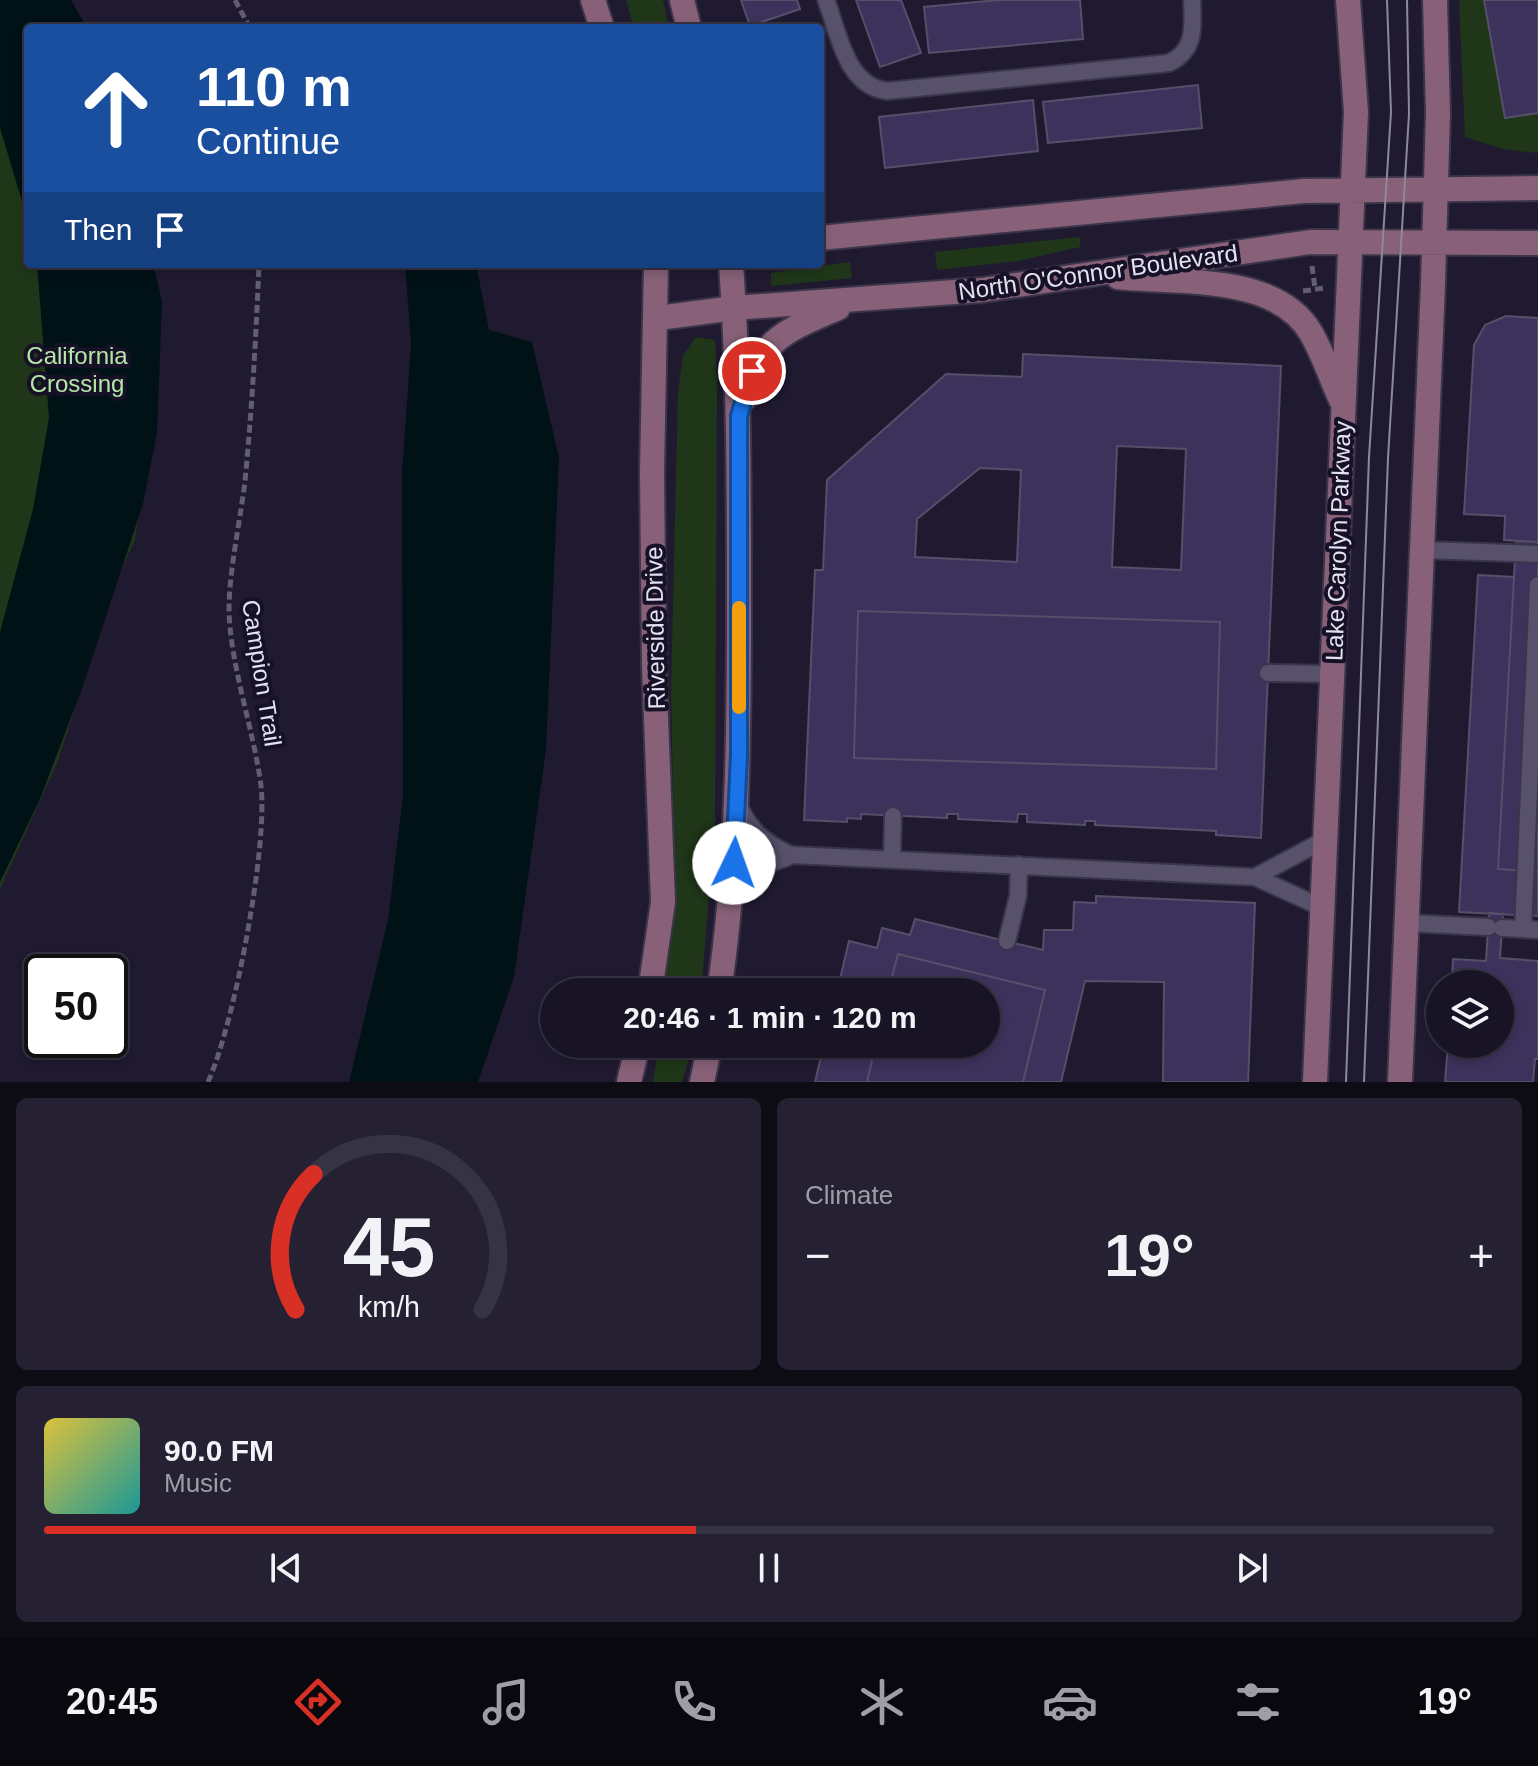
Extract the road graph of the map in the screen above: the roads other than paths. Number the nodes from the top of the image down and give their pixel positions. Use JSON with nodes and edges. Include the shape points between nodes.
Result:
{"nodes":[{"id":1,"x":593,"y":0,"type":"edge"},
{"id":2,"x":682,"y":0,"type":"edge"},
{"id":3,"x":826,"y":0,"type":"edge"},
{"id":4,"x":1192,"y":0,"type":"edge"},
{"id":5,"x":1348,"y":0,"type":"edge"},
{"id":6,"x":1435,"y":0,"type":"edge"},
{"id":7,"x":601,"y":24,"type":"edge"},
{"id":8,"x":688,"y":24,"type":"edge"},
{"id":9,"x":1435,"y":187,"type":"junction"},
{"id":10,"x":1353,"y":188,"type":"junction"},
{"id":11,"x":1538,"y":188,"type":"edge"},
{"id":12,"x":824,"y":238,"type":"edge"},
{"id":13,"x":1434,"y":241,"type":"junction"},
{"id":14,"x":1538,"y":243,"type":"edge"},
{"id":15,"x":1351,"y":244,"type":"junction"},
{"id":16,"x":656,"y":268,"type":"edge"},
{"id":17,"x":731,"y":268,"type":"edge"},
{"id":18,"x":1084,"y":273,"type":"junction"},
{"id":19,"x":851,"y":302,"type":"junction"},
{"id":20,"x":734,"y":308,"type":"junction"},
{"id":21,"x":658,"y":318,"type":"junction"},
{"id":22,"x":1344,"y":407,"type":"junction"},
{"id":23,"x":739,"y":416,"type":"junction"},
{"id":24,"x":1424,"y":550,"type":"junction"},
{"id":25,"x":1538,"y":554,"type":"edge"},
{"id":26,"x":1538,"y":585,"type":"edge"},
{"id":27,"x":1268,"y":673,"type":"dead end"},
{"id":28,"x":1333,"y":674,"type":"junction"},
{"id":29,"x":737,"y":799,"type":"junction"},
{"id":30,"x":893,"y":816,"type":"dead end"},
{"id":31,"x":1326,"y":839,"type":"junction"},
{"id":32,"x":793,"y":855,"type":"junction"},
{"id":33,"x":892,"y":859,"type":"junction"},
{"id":34,"x":1019,"y":865,"type":"junction"},
{"id":35,"x":1255,"y":877,"type":"junction"},
{"id":36,"x":732,"y":894,"type":"junction"},
{"id":37,"x":1323,"y":908,"type":"junction"},
{"id":38,"x":1407,"y":923,"type":"junction"},
{"id":39,"x":1530,"y":930,"type":"edge"},
{"id":40,"x":1007,"y":941,"type":"dead end"},
{"id":41,"x":652,"y":978,"type":"edge"},
{"id":42,"x":721,"y":978,"type":"edge"},
{"id":43,"x":635,"y":1058,"type":"edge"},
{"id":44,"x":707,"y":1058,"type":"edge"},
{"id":45,"x":629,"y":1082,"type":"edge"},
{"id":46,"x":702,"y":1082,"type":"edge"},
{"id":47,"x":1315,"y":1082,"type":"edge"},
{"id":48,"x":1400,"y":1082,"type":"edge"}],
"edges":[{"from":1,"to":7,"type":"main road"},
{"from":2,"to":8,"type":"main road"},
{"from":3,"to":4,"type":"lane","via":[[859,81],[887,91],[1169,63],[1181,57],[1191,41]]},
{"from":5,"to":10,"type":"main road","name":"Lake Carolyn Parkway","via":[[1356,112]]},
{"from":6,"to":9,"type":"main road"},
{"from":9,"to":10,"type":"main road"},
{"from":9,"to":11,"type":"main road"},
{"from":9,"to":13,"type":"main road"},
{"from":10,"to":12,"type":"main road"},
{"from":10,"to":15,"type":"main road","name":"Lake Carolyn Parkway"},
{"from":13,"to":14,"type":"main road","name":"North O'Connor Boulevard"},
{"from":13,"to":15,"type":"main road","name":"North O'Connor Boulevard"},
{"from":13,"to":24,"type":"main road"},
{"from":15,"to":18,"type":"main road","name":"North O'Connor Boulevard","via":[[1310,242]]},
{"from":15,"to":22,"type":"main road","name":"Lake Carolyn Parkway"},
{"from":16,"to":21,"type":"main road","name":"Riverside Drive"},
{"from":17,"to":20,"type":"main road"},
{"from":18,"to":19,"type":"main road","name":"North O'Connor Boulevard","via":[[982,290]]},
{"from":18,"to":22,"type":"main road","via":[[1218,283],[1287,306],[1310,331]]},
{"from":19,"to":20,"type":"main road","name":"North O'Connor Boulevard"},
{"from":19,"to":23,"type":"main road","via":[[790,329],[767,346],[752,371]]},
{"from":20,"to":21,"type":"main road","name":"North O'Connor Boulevard"},
{"from":20,"to":23,"type":"main road"},
{"from":21,"to":41,"type":"main road","name":"Riverside Drive","via":[[652,472],[663,902]]},
{"from":22,"to":28,"type":"main road","name":"Lake Carolyn Parkway"},
{"from":23,"to":29,"type":"main road"},
{"from":24,"to":25,"type":"lane"},
{"from":24,"to":38,"type":"main road"},
{"from":26,"to":39,"type":"lane"},
{"from":27,"to":28,"type":"lane"},
{"from":28,"to":31,"type":"main road","name":"Lake Carolyn Parkway"},
{"from":29,"to":32,"type":"lane","via":[[764,841]]},
{"from":29,"to":36,"type":"main road"},
{"from":30,"to":33,"type":"lane"},
{"from":31,"to":35,"type":"lane"},
{"from":31,"to":37,"type":"main road","name":"Lake Carolyn Parkway"},
{"from":32,"to":33,"type":"lane"},
{"from":32,"to":36,"type":"lane","via":[[755,869]]},
{"from":33,"to":34,"type":"lane"},
{"from":34,"to":35,"type":"lane"},
{"from":34,"to":40,"type":"lane"},
{"from":35,"to":37,"type":"lane"},
{"from":36,"to":42,"type":"main road"},
{"from":37,"to":47,"type":"main road","name":"Lake Carolyn Parkway"},
{"from":38,"to":39,"type":"lane"},
{"from":38,"to":48,"type":"main road"},
{"from":43,"to":45,"type":"main road"},
{"from":44,"to":46,"type":"main road"}]}
